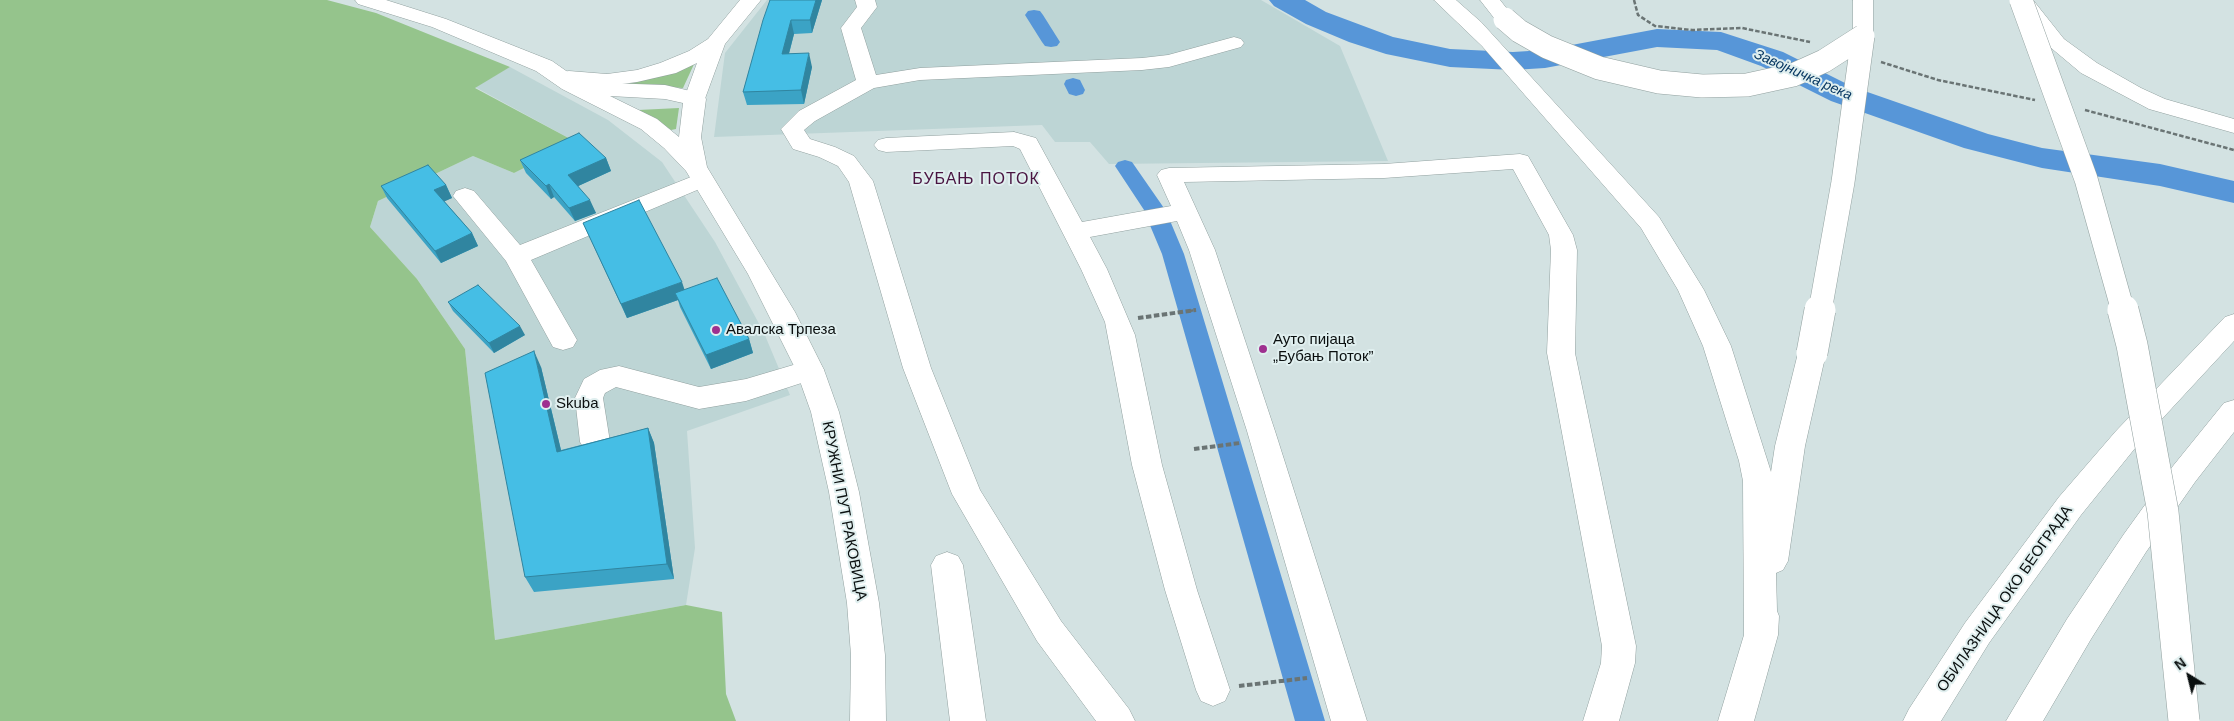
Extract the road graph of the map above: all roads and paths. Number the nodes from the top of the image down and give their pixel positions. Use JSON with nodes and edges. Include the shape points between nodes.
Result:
{"nodes":[{"id":1,"x":365,"y":0,"type":"edge"},
{"id":2,"x":865,"y":0,"type":"edge"},
{"id":3,"x":1444,"y":0,"type":"edge"},
{"id":4,"x":1490,"y":0,"type":"edge"},
{"id":5,"x":1634,"y":0,"type":"edge"},
{"id":6,"x":1863,"y":0,"type":"edge"},
{"id":7,"x":2021,"y":0,"type":"edge"},
{"id":8,"x":748,"y":3,"type":"edge"},
{"id":9,"x":1864,"y":36,"type":"junction"},
{"id":10,"x":715,"y":43,"type":"junction"},
{"id":11,"x":1234,"y":43,"type":"dead end"},
{"id":12,"x":1814,"y":43,"type":"dead end"},
{"id":13,"x":1879,"y":61,"type":"dead end"},
{"id":14,"x":544,"y":66,"type":"junction"},
{"id":15,"x":569,"y":76,"type":"junction"},
{"id":16,"x":868,"y":83,"type":"junction"},
{"id":17,"x":695,"y":99,"type":"junction"},
{"id":18,"x":2035,"y":101,"type":"dead end"},
{"id":19,"x":608,"y":102,"type":"junction"},
{"id":20,"x":2083,"y":110,"type":"dead end"},
{"id":21,"x":2234,"y":126,"type":"edge"},
{"id":22,"x":886,"y":144,"type":"dead end"},
{"id":23,"x":2234,"y":150,"type":"edge"},
{"id":24,"x":698,"y":173,"type":"junction"},
{"id":25,"x":464,"y":196,"type":"dead end"},
{"id":26,"x":1184,"y":212,"type":"junction"},
{"id":27,"x":1074,"y":232,"type":"junction"},
{"id":28,"x":516,"y":256,"type":"junction"},
{"id":29,"x":1199,"y":309,"type":"dead end"},
{"id":30,"x":1118,"y":322,"type":"junction"},
{"id":31,"x":2234,"y":324,"type":"edge"},
{"id":32,"x":563,"y":340,"type":"dead end"},
{"id":33,"x":810,"y":370,"type":"junction"},
{"id":34,"x":2234,"y":411,"type":"edge"},
{"id":35,"x":596,"y":442,"type":"edge"},
{"id":36,"x":1249,"y":442,"type":"dead end"},
{"id":37,"x":1194,"y":449,"type":"dead end"},
{"id":38,"x":947,"y":565,"type":"dead end"},
{"id":39,"x":1760,"y":634,"type":"junction"},
{"id":40,"x":1309,"y":678,"type":"dead end"},
{"id":41,"x":1248,"y":684,"type":"dead end"},
{"id":42,"x":1213,"y":690,"type":"dead end"},
{"id":43,"x":868,"y":721,"type":"edge"},
{"id":44,"x":968,"y":721,"type":"edge"},
{"id":45,"x":1117,"y":721,"type":"edge"},
{"id":46,"x":1349,"y":721,"type":"edge"},
{"id":47,"x":1602,"y":721,"type":"edge"},
{"id":48,"x":1736,"y":721,"type":"edge"},
{"id":49,"x":1921,"y":721,"type":"edge"},
{"id":50,"x":2024,"y":721,"type":"edge"},
{"id":51,"x":2184,"y":721,"type":"edge"}],
"edges":[{"from":1,"to":14,"type":"main road","name":"КРУЖНИ ПУТ РАКОВИЦА","via":[[439,23]]},
{"from":2,"to":16,"type":"main road","via":[[867,6],[851,28]]},
{"from":3,"to":39,"type":"main road","via":[[1489,42],[1650,223],[1691,290],[1717,346],[1754,461],[1758,481]]},
{"from":4,"to":9,"type":"main road","bridge":true,"via":[[1505,19],[1547,47],[1600,68],[1659,82],[1702,86],[1747,84],[1793,75],[1824,61]]},
{"from":5,"to":12,"type":"path","via":[[1638,14],[1655,26],[1692,30],[1742,28]]},
{"from":6,"to":9,"type":"main road"},
{"from":7,"to":21,"type":"main road","via":[[2057,43],[2089,68],[2157,104]]},
{"from":7,"to":51,"type":"main road","bridge":true,"via":[[2086,179],[2132,345],[2163,512]]},
{"from":8,"to":10,"type":"main road"},
{"from":9,"to":39,"type":"main road","bridge":true,"via":[[1840,205],[1812,353],[1790,446]]},
{"from":10,"to":15,"type":"main road","via":[[684,62],[651,73],[607,80]]},
{"from":10,"to":17,"type":"main road"},
{"from":11,"to":16,"type":"main road","via":[[1169,61],[1142,64],[920,74]]},
{"from":13,"to":18,"type":"path","via":[[1938,80]]},
{"from":14,"to":15,"type":"main road"},
{"from":14,"to":19,"type":"main road","name":"КРУЖНИ ПУТ РАКОВИЦА","via":[[570,84]]},
{"from":15,"to":17,"type":"main road","via":[[605,89],[665,92]]},
{"from":16,"to":45,"type":"main road","via":[[807,116],[792,129],[801,144],[846,160],[861,181],[917,368],[966,494],[1049,631]]},
{"from":17,"to":19,"type":"main road","via":[[673,105],[642,107]]},
{"from":17,"to":24,"type":"main road","via":[[690,137]]},
{"from":19,"to":24,"type":"main road","name":"КРУЖНИ ПУТ РАКОВИЦА","via":[[649,124],[672,143]]},
{"from":20,"to":23,"type":"path"},
{"from":22,"to":27,"type":"main road","via":[[1022,140],[1032,149]]},
{"from":24,"to":28,"type":"main road"},
{"from":24,"to":33,"type":"main road","name":"КРУЖНИ ПУТ РАКОВИЦА","via":[[761,274]]},
{"from":25,"to":28,"type":"main road"},
{"from":26,"to":27,"type":"main road"},
{"from":26,"to":46,"type":"main road","via":[[1202,250],[1259,423]]},
{"from":26,"to":47,"type":"main road","via":[[1169,175],[1384,172],[1520,161],[1562,235],[1561,353],[1619,646],[1618,663]]},
{"from":27,"to":30,"type":"main road"},
{"from":28,"to":32,"type":"main road"},
{"from":29,"to":30,"type":"path"},
{"from":30,"to":42,"type":"main road","via":[[1147,465],[1181,590]]},
{"from":31,"to":49,"type":"main road","name":"ОБИЛАЗНИЦА ОКО БЕОГРАДА","via":[[2126,439],[2070,506],[1977,633]]},
{"from":33,"to":35,"type":"main road","via":[[746,390],[699,398],[619,376],[610,377],[594,386],[590,398]]},
{"from":33,"to":43,"type":"main road","name":"КРУЖНИ ПУТ РАКОВИЦА","via":[[835,453],[856,564],[868,655]]},
{"from":34,"to":50,"type":"main road","via":[[2135,543]]},
{"from":36,"to":37,"type":"path"},
{"from":38,"to":44,"type":"main road"},
{"from":39,"to":48,"type":"main road"},
{"from":40,"to":41,"type":"path"}]}
